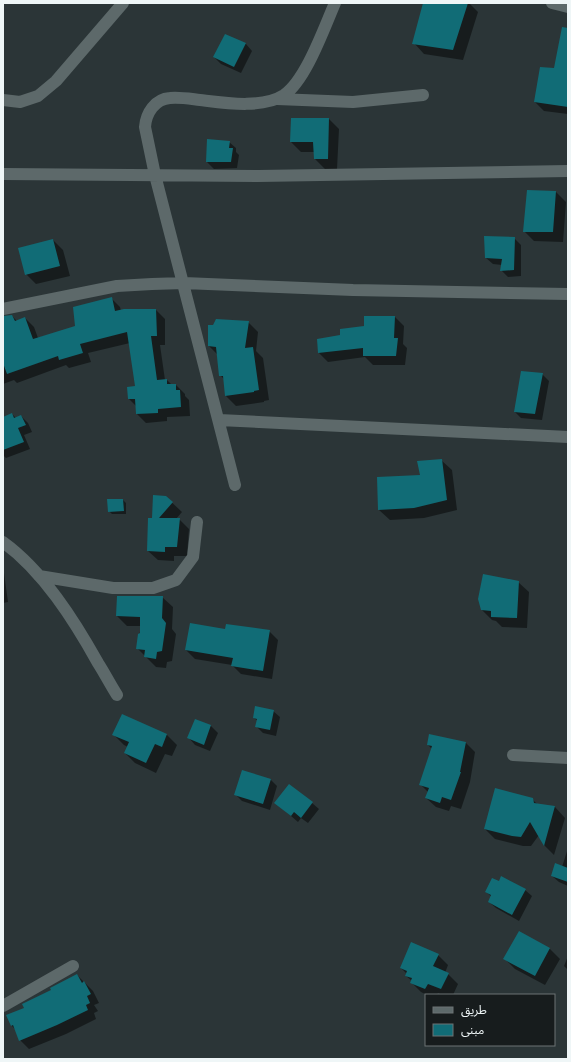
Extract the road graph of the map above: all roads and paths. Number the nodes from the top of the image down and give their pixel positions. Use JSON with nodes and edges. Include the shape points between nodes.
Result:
{"nodes":[{"id":1,"x":123,"y":3,"type":"edge"},
{"id":2,"x":335,"y":3,"type":"edge"},
{"id":3,"x":552,"y":3,"type":"edge"},
{"id":4,"x":568,"y":7,"type":"edge"},
{"id":5,"x":423,"y":95,"type":"dead end"},
{"id":6,"x":277,"y":99,"type":"junction"},
{"id":7,"x":3,"y":100,"type":"edge"},
{"id":8,"x":568,"y":171,"type":"edge"},
{"id":9,"x":3,"y":174,"type":"edge"},
{"id":10,"x":155,"y":175,"type":"junction"},
{"id":11,"x":184,"y":283,"type":"junction"},
{"id":12,"x":568,"y":294,"type":"edge"},
{"id":13,"x":3,"y":309,"type":"edge"},
{"id":14,"x":219,"y":420,"type":"junction"},
{"id":15,"x":568,"y":437,"type":"edge"},
{"id":16,"x":235,"y":485,"type":"dead end"},
{"id":17,"x":197,"y":522,"type":"dead end"},
{"id":18,"x":3,"y":542,"type":"edge"},
{"id":19,"x":39,"y":576,"type":"junction"},
{"id":20,"x":117,"y":695,"type":"dead end"},
{"id":21,"x":513,"y":755,"type":"dead end"},
{"id":22,"x":568,"y":758,"type":"edge"},
{"id":23,"x":73,"y":966,"type":"dead end"},
{"id":24,"x":3,"y":1006,"type":"edge"}],
"edges":[{"from":1,"to":7,"type":"street","via":[[56,81],[38,96],[20,102]]},
{"from":2,"to":6,"type":"street","via":[[305,70],[292,88]]},
{"from":3,"to":4,"type":"street"},
{"from":5,"to":6,"type":"street","via":[[353,102]]},
{"from":6,"to":10,"type":"street","via":[[255,103],[182,98],[160,101],[149,112],[145,128]]},
{"from":8,"to":10,"type":"street"},
{"from":9,"to":10,"type":"street"},
{"from":10,"to":11,"type":"street"},
{"from":11,"to":12,"type":"street"},
{"from":11,"to":13,"type":"street","via":[[117,286]]},
{"from":11,"to":14,"type":"street"},
{"from":14,"to":15,"type":"street"},
{"from":14,"to":16,"type":"street"},
{"from":17,"to":19,"type":"street","via":[[193,557],[176,580],[153,588],[113,588]]},
{"from":18,"to":19,"type":"street"},
{"from":19,"to":20,"type":"street","via":[[78,630]]},
{"from":21,"to":22,"type":"street"},
{"from":23,"to":24,"type":"street"}]}
